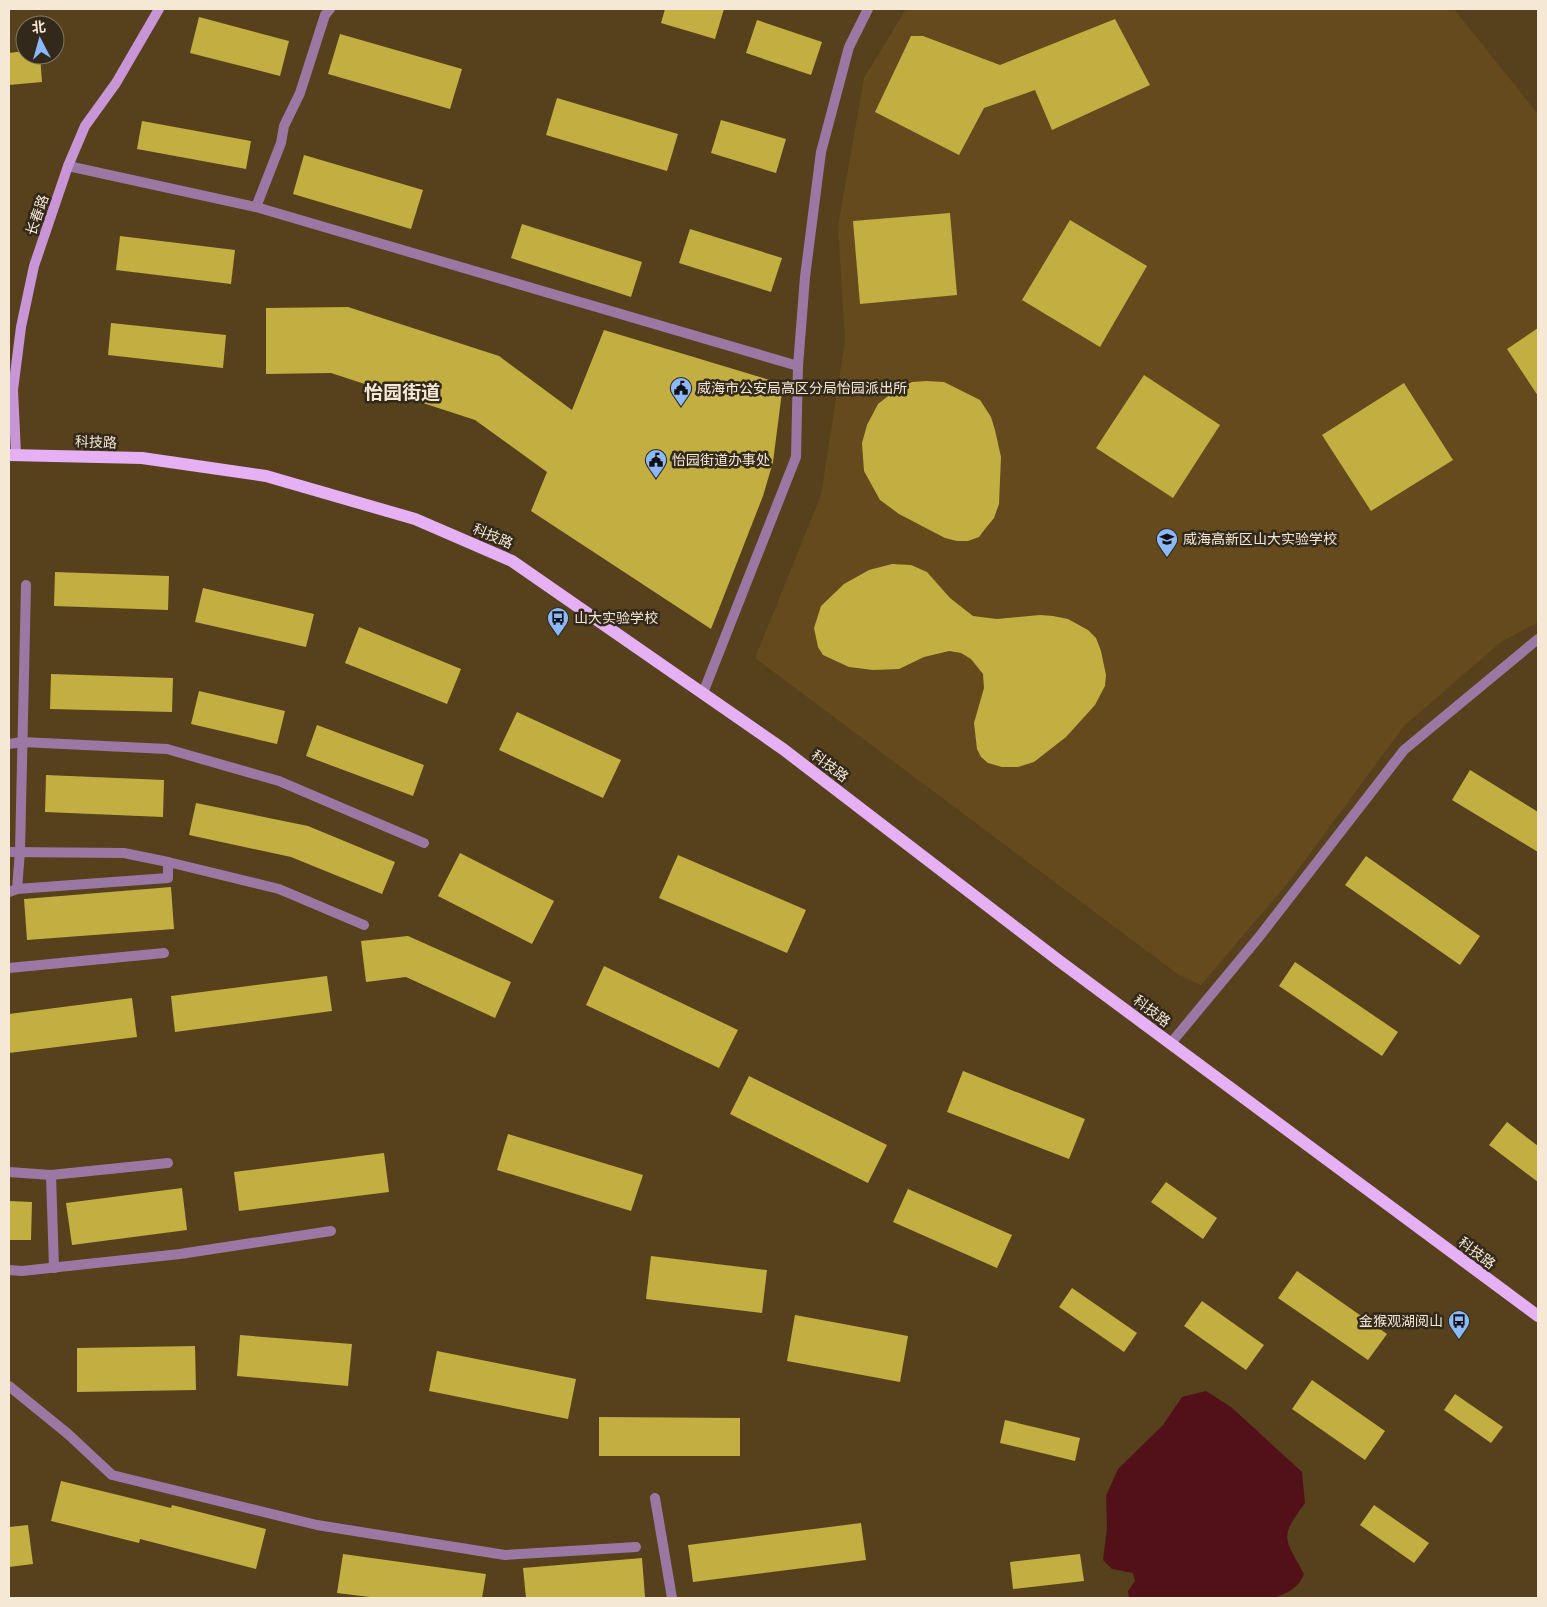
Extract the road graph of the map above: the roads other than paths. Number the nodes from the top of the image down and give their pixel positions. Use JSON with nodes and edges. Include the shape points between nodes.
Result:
{"nodes":[{"id":1,"x":159,"y":9,"type":"edge"},
{"id":2,"x":330,"y":9,"type":"edge"},
{"id":3,"x":868,"y":9,"type":"edge"},
{"id":4,"x":68,"y":166,"type":"junction"},
{"id":5,"x":256,"y":207,"type":"junction"},
{"id":6,"x":798,"y":366,"type":"junction"},
{"id":7,"x":12,"y":455,"type":"edge"},
{"id":8,"x":26,"y":585,"type":"dead end"},
{"id":9,"x":1538,"y":640,"type":"edge"},
{"id":10,"x":703,"y":692,"type":"junction"},
{"id":11,"x":22,"y":742,"type":"junction"},
{"id":12,"x":9,"y":744,"type":"edge"},
{"id":13,"x":424,"y":843,"type":"dead end"},
{"id":14,"x":20,"y":851,"type":"junction"},
{"id":15,"x":9,"y":852,"type":"edge"},
{"id":16,"x":168,"y":862,"type":"junction"},
{"id":17,"x":13,"y":891,"type":"edge"},
{"id":18,"x":364,"y":925,"type":"dead end"},
{"id":19,"x":164,"y":952,"type":"dead end"},
{"id":20,"x":9,"y":968,"type":"edge"},
{"id":21,"x":1170,"y":1043,"type":"junction"},
{"id":22,"x":168,"y":1162,"type":"dead end"},
{"id":23,"x":9,"y":1172,"type":"edge"},
{"id":24,"x":51,"y":1175,"type":"junction"},
{"id":25,"x":331,"y":1231,"type":"dead end"},
{"id":26,"x":54,"y":1268,"type":"junction"},
{"id":27,"x":9,"y":1270,"type":"edge"},
{"id":28,"x":1538,"y":1316,"type":"edge"},
{"id":29,"x":9,"y":1386,"type":"edge"},
{"id":30,"x":655,"y":1498,"type":"dead end"},
{"id":31,"x":636,"y":1547,"type":"dead end"},
{"id":32,"x":672,"y":1598,"type":"edge"}],
"edges":[{"from":1,"to":4,"type":"street","name":"长春路","via":[[116,83],[85,126]]},
{"from":2,"to":5,"type":"street","via":[[325,15],[300,93],[284,126],[281,143]]},
{"from":3,"to":6,"type":"street","via":[[849,47],[821,152]]},
{"from":4,"to":5,"type":"street"},
{"from":4,"to":7,"type":"street","name":"长春路","via":[[34,266],[21,327],[13,390]]},
{"from":5,"to":6,"type":"street"},
{"from":6,"to":10,"type":"street","via":[[796,457]]},
{"from":7,"to":10,"type":"main road","name":"科技路","via":[[142,458],[266,476],[415,519],[512,561]]},
{"from":8,"to":11,"type":"street"},
{"from":9,"to":21,"type":"street","via":[[1404,750],[1259,938]]},
{"from":10,"to":21,"type":"main road","name":"科技路","via":[[783,749]]},
{"from":11,"to":12,"type":"street"},
{"from":11,"to":13,"type":"street","via":[[167,749],[279,781]]},
{"from":11,"to":14,"type":"street"},
{"from":14,"to":15,"type":"street"},
{"from":14,"to":16,"type":"street","via":[[124,853]]},
{"from":14,"to":17,"type":"street"},
{"from":16,"to":17,"type":"street","via":[[168,878]]},
{"from":16,"to":18,"type":"street","via":[[278,889]]},
{"from":19,"to":20,"type":"street"},
{"from":21,"to":28,"type":"main road","name":"科技路"},
{"from":22,"to":24,"type":"street"},
{"from":23,"to":24,"type":"street"},
{"from":24,"to":26,"type":"street"},
{"from":25,"to":26,"type":"street","via":[[180,1254]]},
{"from":26,"to":27,"type":"street"},
{"from":29,"to":31,"type":"street","via":[[112,1475],[317,1526],[505,1555]]},
{"from":30,"to":32,"type":"street"}]}
